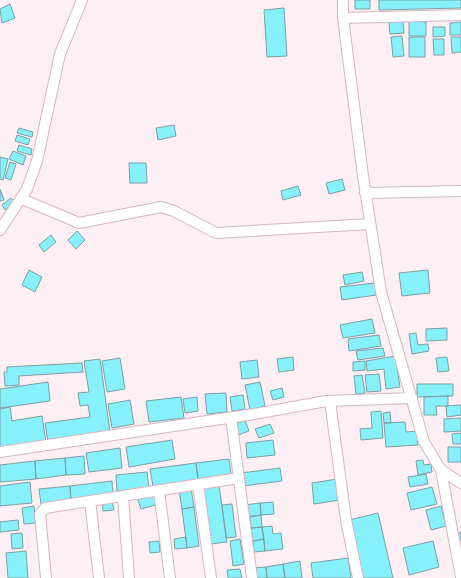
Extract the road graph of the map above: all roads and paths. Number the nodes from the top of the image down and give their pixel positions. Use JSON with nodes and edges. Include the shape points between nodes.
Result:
{"nodes":[{"id":1,"x":82,"y":0,"type":"edge"},
{"id":2,"x":343,"y":0,"type":"edge"},
{"id":3,"x":461,"y":15,"type":"edge"},
{"id":4,"x":344,"y":18,"type":"junction"},
{"id":5,"x":461,"y":191,"type":"edge"},
{"id":6,"x":366,"y":193,"type":"junction"},
{"id":7,"x":22,"y":199,"type":"junction"},
{"id":8,"x":370,"y":224,"type":"junction"},
{"id":9,"x":0,"y":230,"type":"edge"},
{"id":10,"x":412,"y":398,"type":"junction"},
{"id":11,"x":330,"y":401,"type":"junction"},
{"id":12,"x":230,"y":418,"type":"junction"},
{"id":13,"x":0,"y":452,"type":"edge"},
{"id":14,"x":441,"y":470,"type":"junction"},
{"id":15,"x":239,"y":478,"type":"junction"},
{"id":16,"x":461,"y":483,"type":"edge"},
{"id":17,"x":198,"y":484,"type":"junction"},
{"id":18,"x":159,"y":490,"type":"junction"},
{"id":19,"x":123,"y":496,"type":"junction"},
{"id":20,"x":90,"y":501,"type":"junction"},
{"id":21,"x":461,"y":577,"type":"edge"},
{"id":22,"x":46,"y":578,"type":"edge"},
{"id":23,"x":99,"y":578,"type":"edge"},
{"id":24,"x":129,"y":578,"type":"edge"},
{"id":25,"x":170,"y":578,"type":"edge"},
{"id":26,"x":210,"y":578,"type":"edge"},
{"id":27,"x":252,"y":578,"type":"edge"},
{"id":28,"x":358,"y":578,"type":"edge"},
{"id":29,"x":454,"y":578,"type":"edge"}],
"edges":[{"from":1,"to":7,"type":"street","via":[[60,54],[36,161]]},
{"from":2,"to":4,"type":"street"},
{"from":3,"to":4,"type":"street"},
{"from":4,"to":6,"type":"street"},
{"from":5,"to":6,"type":"street"},
{"from":6,"to":8,"type":"street"},
{"from":7,"to":8,"type":"street","via":[[79,223],[161,208],[174,211],[216,233]]},
{"from":7,"to":9,"type":"street"},
{"from":8,"to":10,"type":"street","via":[[381,292]]},
{"from":10,"to":11,"type":"street"},
{"from":10,"to":14,"type":"street","via":[[424,442]]},
{"from":11,"to":12,"type":"street"},
{"from":11,"to":28,"type":"street","via":[[346,520]]},
{"from":12,"to":13,"type":"street"},
{"from":12,"to":15,"type":"street"},
{"from":14,"to":16,"type":"street"},
{"from":14,"to":21,"type":"street"},
{"from":15,"to":17,"type":"street"},
{"from":15,"to":27,"type":"street"},
{"from":17,"to":18,"type":"street"},
{"from":17,"to":26,"type":"street"},
{"from":18,"to":19,"type":"street"},
{"from":18,"to":25,"type":"street"},
{"from":19,"to":20,"type":"street"},
{"from":19,"to":24,"type":"street"},
{"from":20,"to":22,"type":"street","via":[[45,508],[41,512]]},
{"from":20,"to":23,"type":"street"},
{"from":21,"to":29,"type":"street"}]}
